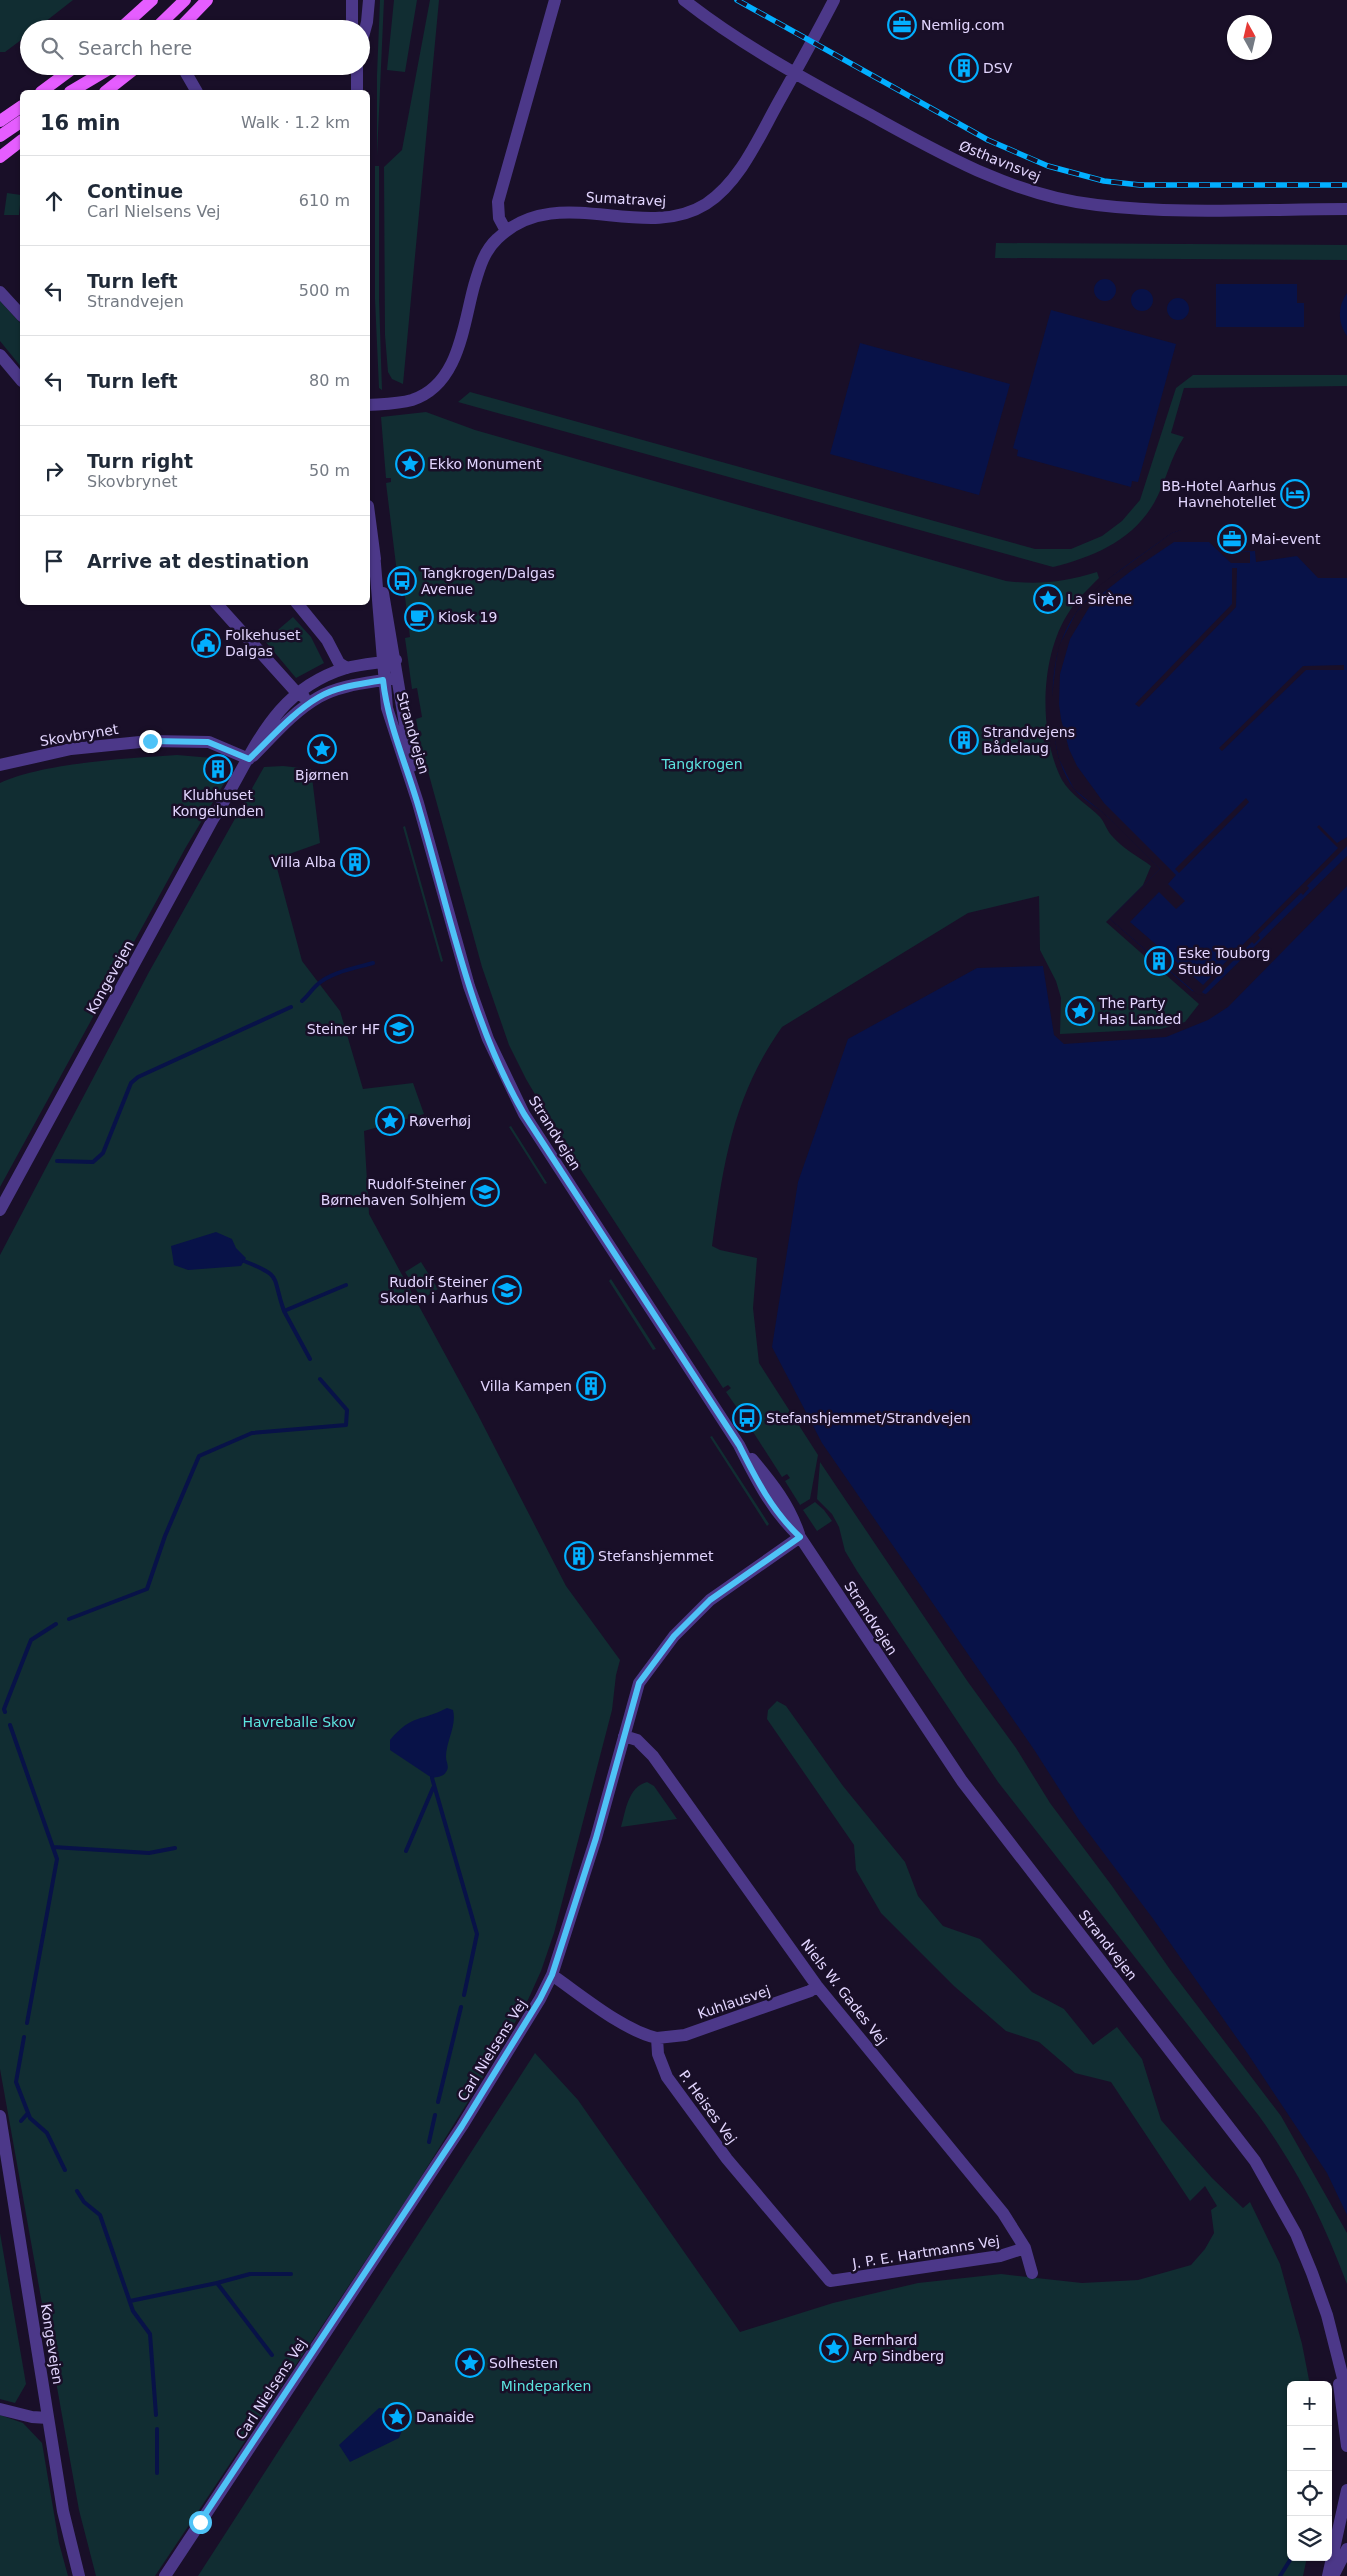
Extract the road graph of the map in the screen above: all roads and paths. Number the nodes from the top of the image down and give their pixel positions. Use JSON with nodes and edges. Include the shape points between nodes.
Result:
{"nodes":[{"id":1,"x":152,"y":0,"type":"edge"},
{"id":2,"x":186,"y":0,"type":"edge"},
{"id":3,"x":207,"y":0,"type":"edge"},
{"id":4,"x":352,"y":0,"type":"edge"},
{"id":5,"x":369,"y":0,"type":"edge"},
{"id":6,"x":555,"y":0,"type":"edge"},
{"id":7,"x":684,"y":0,"type":"edge"},
{"id":8,"x":834,"y":0,"type":"edge"},
{"id":9,"x":130,"y":20,"type":"edge"},
{"id":10,"x":165,"y":20,"type":"edge"},
{"id":11,"x":188,"y":20,"type":"edge"},
{"id":12,"x":352,"y":20,"type":"edge"},
{"id":13,"x":367,"y":20,"type":"edge"},
{"id":14,"x":795,"y":73,"type":"junction"},
{"id":15,"x":64,"y":75,"type":"edge"},
{"id":16,"x":98,"y":75,"type":"edge"},
{"id":17,"x":102,"y":75,"type":"edge"},
{"id":18,"x":127,"y":75,"type":"edge"},
{"id":19,"x":187,"y":75,"type":"edge"},
{"id":20,"x":357,"y":75,"type":"edge"},
{"id":21,"x":44,"y":90,"type":"edge"},
{"id":22,"x":73,"y":90,"type":"edge"},
{"id":23,"x":84,"y":90,"type":"edge"},
{"id":24,"x":108,"y":90,"type":"edge"},
{"id":25,"x":196,"y":90,"type":"edge"},
{"id":26,"x":357,"y":90,"type":"edge"},
{"id":27,"x":20,"y":107,"type":"edge"},
{"id":28,"x":0,"y":121,"type":"edge"},
{"id":29,"x":20,"y":122,"type":"edge"},
{"id":30,"x":0,"y":136,"type":"edge"},
{"id":31,"x":20,"y":142,"type":"edge"},
{"id":32,"x":20,"y":145,"type":"edge"},
{"id":33,"x":1,"y":157,"type":"edge"},
{"id":34,"x":1347,"y":209,"type":"edge"},
{"id":35,"x":506,"y":231,"type":"junction"},
{"id":36,"x":0,"y":292,"type":"edge"},
{"id":37,"x":20,"y":314,"type":"edge"},
{"id":38,"x":0,"y":355,"type":"edge"},
{"id":39,"x":20,"y":379,"type":"edge"},
{"id":40,"x":370,"y":405,"type":"edge"},
{"id":41,"x":370,"y":521,"type":"edge"},
{"id":42,"x":374,"y":552,"type":"junction"},
{"id":43,"x":218,"y":605,"type":"edge"},
{"id":44,"x":298,"y":605,"type":"edge"},
{"id":45,"x":396,"y":660,"type":"junction"},
{"id":46,"x":382,"y":662,"type":"junction"},
{"id":47,"x":347,"y":668,"type":"junction"},
{"id":48,"x":398,"y":678,"type":"junction"},
{"id":49,"x":383,"y":680,"type":"junction"},
{"id":50,"x":296,"y":693,"type":"junction"},
{"id":51,"x":319,"y":697,"type":"junction"},
{"id":52,"x":249,"y":759,"type":"junction"},
{"id":53,"x":0,"y":765,"type":"edge"},
{"id":54,"x":418,"y":803,"type":"junction"},
{"id":55,"x":0,"y":1210,"type":"edge"},
{"id":56,"x":800,"y":1537,"type":"junction"},
{"id":57,"x":624,"y":1736,"type":"junction"},
{"id":58,"x":552,"y":1975,"type":"junction"},
{"id":59,"x":817,"y":1986,"type":"junction"},
{"id":60,"x":657,"y":2038,"type":"junction"},
{"id":61,"x":0,"y":2116,"type":"edge"},
{"id":62,"x":1024,"y":2248,"type":"junction"},
{"id":63,"x":1032,"y":2273,"type":"dead end"},
{"id":64,"x":830,"y":2281,"type":"joint"},
{"id":65,"x":1336,"y":2346,"type":"junction"},
{"id":66,"x":1347,"y":2394,"type":"edge"},
{"id":67,"x":0,"y":2409,"type":"edge"},
{"id":68,"x":48,"y":2418,"type":"junction"},
{"id":69,"x":1347,"y":2446,"type":"edge"},
{"id":70,"x":1347,"y":2490,"type":"edge"},
{"id":71,"x":1347,"y":2549,"type":"edge"},
{"id":72,"x":79,"y":2576,"type":"edge"},
{"id":73,"x":165,"y":2576,"type":"edge"},
{"id":74,"x":1328,"y":2576,"type":"edge"},
{"id":75,"x":1333,"y":2576,"type":"edge"}],
"edges":[{"from":1,"to":9,"type":"main road"},
{"from":2,"to":10,"type":"main road"},
{"from":3,"to":11,"type":"main road"},
{"from":4,"to":12,"type":"street"},
{"from":5,"to":13,"type":"street"},
{"from":6,"to":35,"type":"street","via":[[498,202],[499,218]]},
{"from":7,"to":14,"type":"street","name":"Østhavnsvej","via":[[714,24]]},
{"from":8,"to":14,"type":"street","name":"Sumatravej"},
{"from":14,"to":34,"type":"street","name":"Østhavnsvej","via":[[968,168],[1027,191],[1096,205],[1173,209]]},
{"from":14,"to":35,"type":"street","name":"Sumatravej","via":[[748,156],[725,189],[706,204],[687,213],[658,218],[549,212]]},
{"from":15,"to":21,"type":"main road"},
{"from":16,"to":22,"type":"main road"},
{"from":17,"to":23,"type":"main road"},
{"from":18,"to":24,"type":"main road"},
{"from":19,"to":25,"type":"street"},
{"from":20,"to":26,"type":"street"},
{"from":27,"to":28,"type":"main road"},
{"from":29,"to":30,"type":"main road"},
{"from":31,"to":33,"type":"main road"},
{"from":32,"to":33,"type":"main road"},
{"from":35,"to":40,"type":"street","name":"Sumatravej","via":[[485,255],[453,361],[438,385],[413,400]]},
{"from":36,"to":37,"type":"street"},
{"from":38,"to":39,"type":"street"},
{"from":41,"to":42,"type":"street","name":"Strandvejen"},
{"from":42,"to":45,"type":"street","name":"Strandvejen"},
{"from":42,"to":46,"type":"street","name":"Strandvejen"},
{"from":43,"to":50,"type":"street"},
{"from":44,"to":47,"type":"street","via":[[327,640],[339,663]]},
{"from":45,"to":46,"type":"street"},
{"from":45,"to":48,"type":"street","name":"Strandvejen"},
{"from":46,"to":47,"type":"street"},
{"from":46,"to":49,"type":"street","name":"Strandvejen"},
{"from":47,"to":50,"type":"street"},
{"from":48,"to":49,"type":"street"},
{"from":48,"to":54,"type":"street","name":"Strandvejen"},
{"from":49,"to":51,"type":"street","via":[[345,687]]},
{"from":49,"to":54,"type":"street","name":"Strandvejen","via":[[387,708]]},
{"from":50,"to":51,"type":"street","via":[[304,697]]},
{"from":50,"to":52,"type":"street","via":[[272,717]]},
{"from":51,"to":52,"type":"street","via":[[290,719]]},
{"from":52,"to":53,"type":"street","name":"Skovbrynet","via":[[208,742],[150,741],[71,749]]},
{"from":52,"to":55,"type":"street","name":"Kongevejen"},
{"from":54,"to":56,"type":"street","name":"Strandvejen","via":[[469,986],[507,1082],[559,1169],[739,1445],[782,1520]]},
{"from":56,"to":57,"type":"street","name":"Carl Nielsens Vej","via":[[710,1600],[674,1636],[639,1683]]},
{"from":56,"to":65,"type":"street","name":"Strandvejen","via":[[962,1781],[1255,2161],[1296,2234]]},
{"from":57,"to":58,"type":"street","name":"Carl Nielsens Vej"},
{"from":57,"to":59,"type":"street","name":"Niels W. Gades Vej","via":[[637,1740],[653,1756]]},
{"from":58,"to":60,"type":"street","via":[[629,2026]]},
{"from":58,"to":73,"type":"street","name":"Carl Nielsens Vej","via":[[462,2126]]},
{"from":59,"to":60,"type":"street","name":"Kuhlausvej","via":[[685,2035]]},
{"from":59,"to":62,"type":"street","name":"Niels W. Gades Vej","via":[[1003,2213]]},
{"from":60,"to":64,"type":"street","name":"P. Heises Vej","via":[[658,2054],[667,2077],[727,2159]]},
{"from":61,"to":68,"type":"street","name":"Kongevejen"},
{"from":62,"to":63,"type":"street","name":"Niels W. Gades Vej"},
{"from":62,"to":64,"type":"street","name":"J. P. E. Hartmanns Vej","via":[[1000,2256]]},
{"from":65,"to":66,"type":"street","name":"Strandvejen"},
{"from":65,"to":69,"type":"street"},
{"from":67,"to":68,"type":"street"},
{"from":68,"to":72,"type":"street","name":"Kongevejen","via":[[63,2511]]},
{"from":70,"to":74,"type":"street"},
{"from":71,"to":75,"type":"street"}]}
